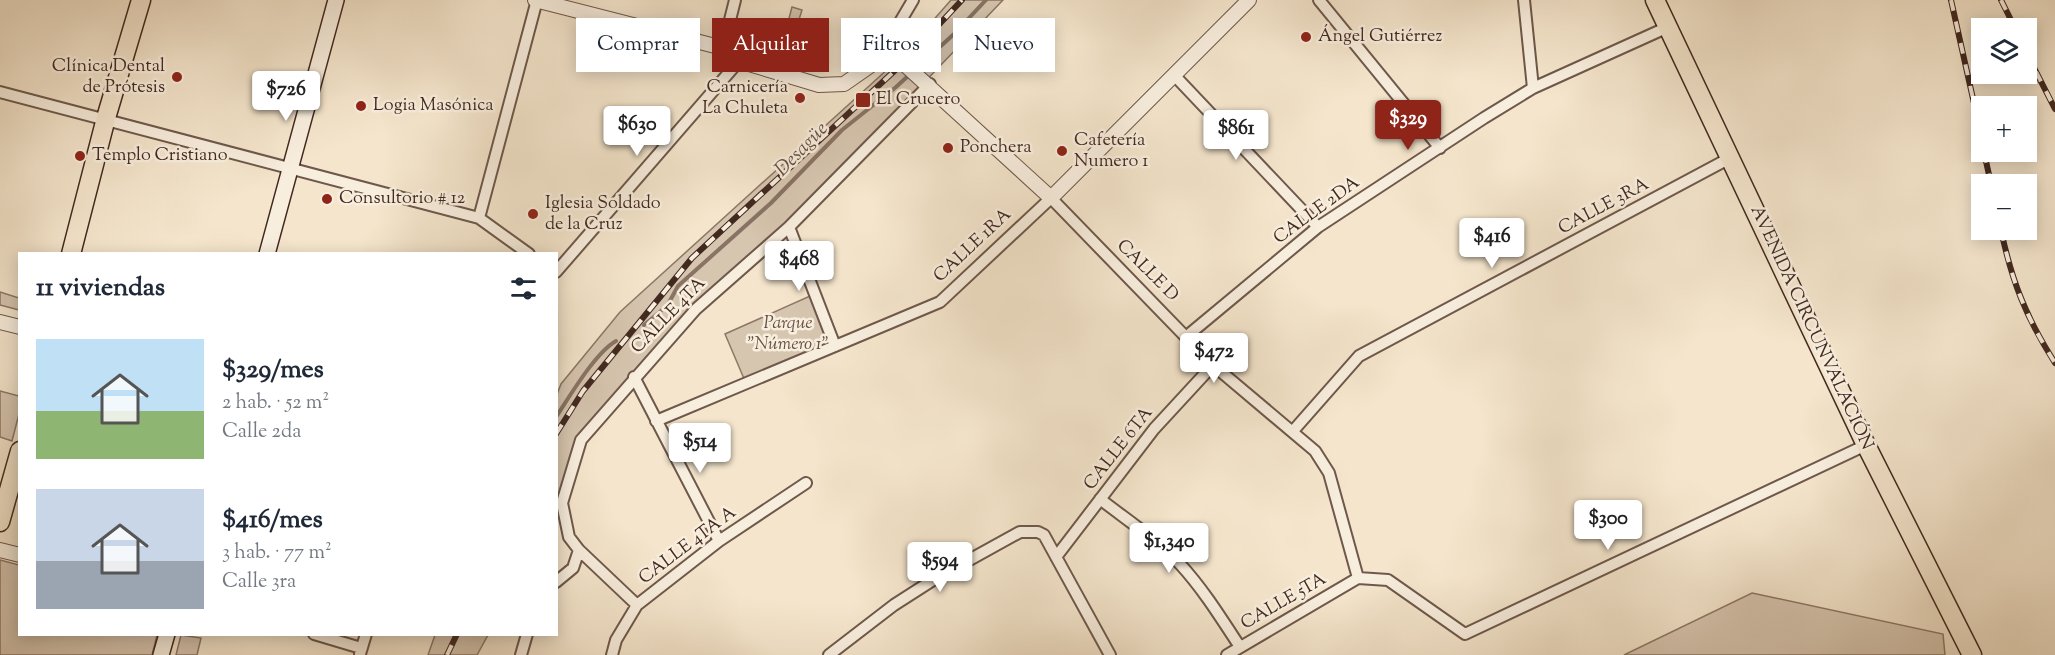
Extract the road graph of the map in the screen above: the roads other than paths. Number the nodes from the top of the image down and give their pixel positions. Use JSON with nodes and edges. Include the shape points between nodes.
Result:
{"nodes":[{"id":1,"x":141,"y":0,"type":"edge"},
{"id":2,"x":336,"y":0,"type":"edge"},
{"id":3,"x":536,"y":0,"type":"edge"},
{"id":4,"x":735,"y":0,"type":"edge"},
{"id":5,"x":913,"y":0,"type":"edge"},
{"id":6,"x":1249,"y":0,"type":"edge"},
{"id":7,"x":1318,"y":0,"type":"edge"},
{"id":8,"x":1524,"y":0,"type":"edge"},
{"id":9,"x":1655,"y":0,"type":"edge"},
{"id":10,"x":730,"y":18,"type":"edge"},
{"id":11,"x":902,"y":18,"type":"edge"},
{"id":12,"x":1668,"y":27,"type":"junction"},
{"id":13,"x":712,"y":45,"type":"edge"},
{"id":14,"x":729,"y":72,"type":"edge"},
{"id":15,"x":776,"y":72,"type":"edge"},
{"id":16,"x":861,"y":72,"type":"edge"},
{"id":17,"x":915,"y":72,"type":"edge"},
{"id":18,"x":1175,"y":76,"type":"junction"},
{"id":19,"x":926,"y":81,"type":"junction"},
{"id":20,"x":1533,"y":88,"type":"junction"},
{"id":21,"x":0,"y":92,"type":"edge"},
{"id":22,"x":106,"y":118,"type":"junction"},
{"id":23,"x":1440,"y":148,"type":"junction"},
{"id":24,"x":1730,"y":158,"type":"junction"},
{"id":25,"x":291,"y":167,"type":"junction"},
{"id":26,"x":1051,"y":198,"type":"junction"},
{"id":27,"x":479,"y":218,"type":"junction"},
{"id":28,"x":1318,"y":226,"type":"junction"},
{"id":29,"x":789,"y":227,"type":"junction"},
{"id":30,"x":72,"y":252,"type":"edge"},
{"id":31,"x":268,"y":252,"type":"edge"},
{"id":32,"x":526,"y":252,"type":"edge"},
{"id":33,"x":558,"y":270,"type":"edge"},
{"id":34,"x":0,"y":322,"type":"edge"},
{"id":35,"x":18,"y":326,"type":"edge"},
{"id":36,"x":1187,"y":336,"type":"junction"},
{"id":37,"x":835,"y":346,"type":"junction"},
{"id":38,"x":1213,"y":365,"type":"junction"},
{"id":39,"x":634,"y":377,"type":"junction"},
{"id":40,"x":656,"y":421,"type":"junction"},
{"id":41,"x":1293,"y":431,"type":"junction"},
{"id":42,"x":1866,"y":445,"type":"junction"},
{"id":43,"x":18,"y":458,"type":"edge"},
{"id":44,"x":806,"y":483,"type":"dead end"},
{"id":45,"x":1100,"y":499,"type":"junction"},
{"id":46,"x":0,"y":522,"type":"edge"},
{"id":47,"x":719,"y":541,"type":"junction"},
{"id":48,"x":0,"y":550,"type":"edge"},
{"id":49,"x":579,"y":550,"type":"junction"},
{"id":50,"x":18,"y":554,"type":"edge"},
{"id":51,"x":1056,"y":557,"type":"junction"},
{"id":52,"x":1358,"y":578,"type":"junction"},
{"id":53,"x":558,"y":580,"type":"edge"},
{"id":54,"x":637,"y":605,"type":"junction"},
{"id":55,"x":166,"y":636,"type":"edge"},
{"id":56,"x":319,"y":636,"type":"edge"},
{"id":57,"x":365,"y":636,"type":"edge"},
{"id":58,"x":526,"y":636,"type":"edge"},
{"id":59,"x":1239,"y":647,"type":"junction"},
{"id":60,"x":361,"y":652,"type":"edge"},
{"id":61,"x":161,"y":655,"type":"edge"},
{"id":62,"x":521,"y":655,"type":"edge"},
{"id":63,"x":612,"y":655,"type":"edge"},
{"id":64,"x":829,"y":655,"type":"edge"},
{"id":65,"x":1110,"y":655,"type":"edge"},
{"id":66,"x":1227,"y":655,"type":"edge"},
{"id":67,"x":1972,"y":655,"type":"edge"}],
"edges":[{"from":1,"to":22,"type":"main road"},
{"from":2,"to":25,"type":"main road"},
{"from":3,"to":13,"type":"street"},
{"from":3,"to":27,"type":"street"},
{"from":4,"to":10,"type":"street"},
{"from":5,"to":11,"type":"street"},
{"from":6,"to":18,"type":"street","name":"CALLE 1RA"},
{"from":7,"to":23,"type":"street"},
{"from":8,"to":20,"type":"street"},
{"from":9,"to":12,"type":"main road","name":"AVENIDA CIRCUNVALACIÓN"},
{"from":12,"to":20,"type":"street","name":"CALLE 2DA"},
{"from":12,"to":24,"type":"main road","name":"AVENIDA CIRCUNVALACIÓN"},
{"from":14,"to":33,"type":"street"},
{"from":15,"to":16,"type":"street","via":[[819,85],[844,84]]},
{"from":17,"to":19,"type":"street","name":"CALLE D"},
{"from":18,"to":26,"type":"street","name":"CALLE 1RA"},
{"from":18,"to":28,"type":"street"},
{"from":19,"to":26,"type":"street","name":"CALLE D"},
{"from":19,"to":29,"type":"street","name":"CALLE 4TA"},
{"from":20,"to":23,"type":"street","name":"CALLE 2DA"},
{"from":21,"to":22,"type":"street"},
{"from":22,"to":25,"type":"street"},
{"from":22,"to":30,"type":"main road"},
{"from":23,"to":28,"type":"street","name":"CALLE 2DA"},
{"from":24,"to":41,"type":"street","name":"CALLE 3RA","via":[[1359,356]]},
{"from":24,"to":42,"type":"main road","name":"AVENIDA CIRCUNVALACIÓN"},
{"from":25,"to":27,"type":"street"},
{"from":25,"to":31,"type":"main road"},
{"from":26,"to":36,"type":"street","name":"CALLE D"},
{"from":26,"to":37,"type":"street","name":"CALLE 1RA","via":[[940,302]]},
{"from":27,"to":32,"type":"street"},
{"from":28,"to":36,"type":"street","name":"CALLE 2DA"},
{"from":29,"to":37,"type":"street"},
{"from":29,"to":39,"type":"street","name":"CALLE 4TA","via":[[696,309]]},
{"from":34,"to":35,"type":"street"},
{"from":36,"to":38,"type":"street","name":"CALLE D"},
{"from":37,"to":40,"type":"street","name":"CALLE 1RA"},
{"from":38,"to":41,"type":"street","name":"CALLE D"},
{"from":38,"to":45,"type":"street","name":"CALLE 6TA","via":[[1154,429]]},
{"from":39,"to":40,"type":"street"},
{"from":39,"to":49,"type":"street","name":"CALLE 4TA","via":[[581,440],[562,503],[569,537]]},
{"from":40,"to":47,"type":"street"},
{"from":41,"to":52,"type":"street","name":"CALLE D","via":[[1315,451],[1329,473]]},
{"from":42,"to":52,"type":"street","via":[[1465,634],[1388,580]]},
{"from":42,"to":67,"type":"main road","name":"AVENIDA CIRCUNVALACIÓN"},
{"from":43,"to":46,"type":"main road"},
{"from":44,"to":47,"type":"street","name":"CALLE 4TA A"},
{"from":45,"to":51,"type":"street","name":"CALLE 6TA"},
{"from":45,"to":59,"type":"street","via":[[1179,563]]},
{"from":47,"to":54,"type":"street","name":"CALLE 4TA A"},
{"from":48,"to":50,"type":"street"},
{"from":49,"to":53,"type":"street","via":[[573,568]]},
{"from":49,"to":54,"type":"street","name":"CALLE 4TA"},
{"from":51,"to":64,"type":"street","via":[[1044,535],[1020,532],[925,585]]},
{"from":51,"to":65,"type":"street"},
{"from":52,"to":59,"type":"street","name":"CALLE 5TA"},
{"from":54,"to":63,"type":"street","name":"CALLE 4TA A","via":[[616,640]]},
{"from":55,"to":61,"type":"main road"},
{"from":56,"to":60,"type":"street"},
{"from":57,"to":60,"type":"street"},
{"from":58,"to":62,"type":"street"},
{"from":59,"to":66,"type":"street","name":"CALLE 5TA"}]}
